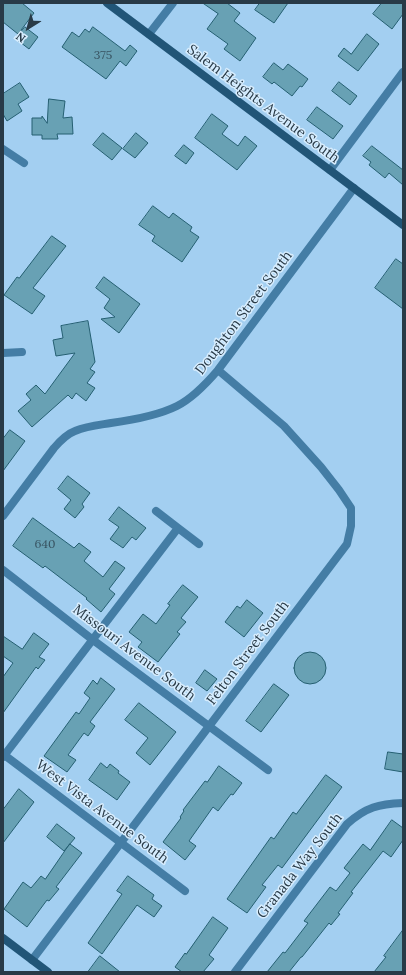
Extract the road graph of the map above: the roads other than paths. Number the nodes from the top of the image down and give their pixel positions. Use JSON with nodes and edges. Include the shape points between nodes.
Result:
{"nodes":[{"id":1,"x":107,"y":3,"type":"edge"},
{"id":2,"x":173,"y":3,"type":"edge"},
{"id":3,"x":149,"y":34,"type":"junction"},
{"id":4,"x":403,"y":72,"type":"edge"},
{"id":5,"x":3,"y":149,"type":"edge"},
{"id":6,"x":24,"y":163,"type":"dead end"},
{"id":7,"x":330,"y":170,"type":"junction"},
{"id":8,"x":354,"y":188,"type":"junction"},
{"id":9,"x":403,"y":225,"type":"edge"},
{"id":10,"x":22,"y":352,"type":"dead end"},
{"id":11,"x":3,"y":353,"type":"edge"},
{"id":12,"x":218,"y":370,"type":"junction"},
{"id":13,"x":156,"y":511,"type":"dead end"},
{"id":14,"x":3,"y":516,"type":"edge"},
{"id":15,"x":178,"y":528,"type":"junction"},
{"id":16,"x":199,"y":544,"type":"dead end"},
{"id":17,"x":3,"y":570,"type":"edge"},
{"id":18,"x":93,"y":640,"type":"junction"},
{"id":19,"x":210,"y":726,"type":"junction"},
{"id":20,"x":4,"y":755,"type":"edge"},
{"id":21,"x":268,"y":770,"type":"dead end"},
{"id":22,"x":403,"y":803,"type":"edge"},
{"id":23,"x":122,"y":843,"type":"junction"},
{"id":24,"x":185,"y":891,"type":"dead end"},
{"id":25,"x":3,"y":938,"type":"edge"},
{"id":26,"x":32,"y":960,"type":"junction"},
{"id":27,"x":48,"y":972,"type":"edge"},
{"id":28,"x":235,"y":972,"type":"edge"}],
"edges":[{"from":1,"to":3,"type":"street","name":"Salem Heights Avenue South"},
{"from":2,"to":3,"type":"street"},
{"from":3,"to":7,"type":"street","name":"Salem Heights Avenue South"},
{"from":4,"to":7,"type":"street"},
{"from":5,"to":6,"type":"street"},
{"from":7,"to":8,"type":"street","name":"Salem Heights Avenue South"},
{"from":8,"to":9,"type":"street","name":"Salem Heights Avenue South"},
{"from":8,"to":12,"type":"street","name":"Doughton Street South"},
{"from":10,"to":11,"type":"street"},
{"from":12,"to":14,"type":"street","name":"Doughton Street South","via":[[205,385],[177,406],[160,413],[74,431],[54,448]]},
{"from":12,"to":19,"type":"street","name":"Felton Street South","via":[[284,426],[321,467],[351,508],[351,526],[347,544]]},
{"from":13,"to":15,"type":"street"},
{"from":15,"to":16,"type":"street"},
{"from":15,"to":18,"type":"street"},
{"from":17,"to":18,"type":"street","name":"Missouri Avenue South"},
{"from":18,"to":19,"type":"street","name":"Missouri Avenue South"},
{"from":18,"to":20,"type":"street"},
{"from":19,"to":21,"type":"street","name":"Missouri Avenue South"},
{"from":19,"to":23,"type":"street","name":"Felton Street South"},
{"from":20,"to":23,"type":"street","name":"West Vista Avenue South"},
{"from":22,"to":28,"type":"street","name":"Granada Way South","via":[[372,807],[347,824]]},
{"from":23,"to":24,"type":"street","name":"West Vista Avenue South"},
{"from":23,"to":26,"type":"street","name":"Felton Street South"},
{"from":25,"to":26,"type":"street"},
{"from":26,"to":27,"type":"street"}]}
